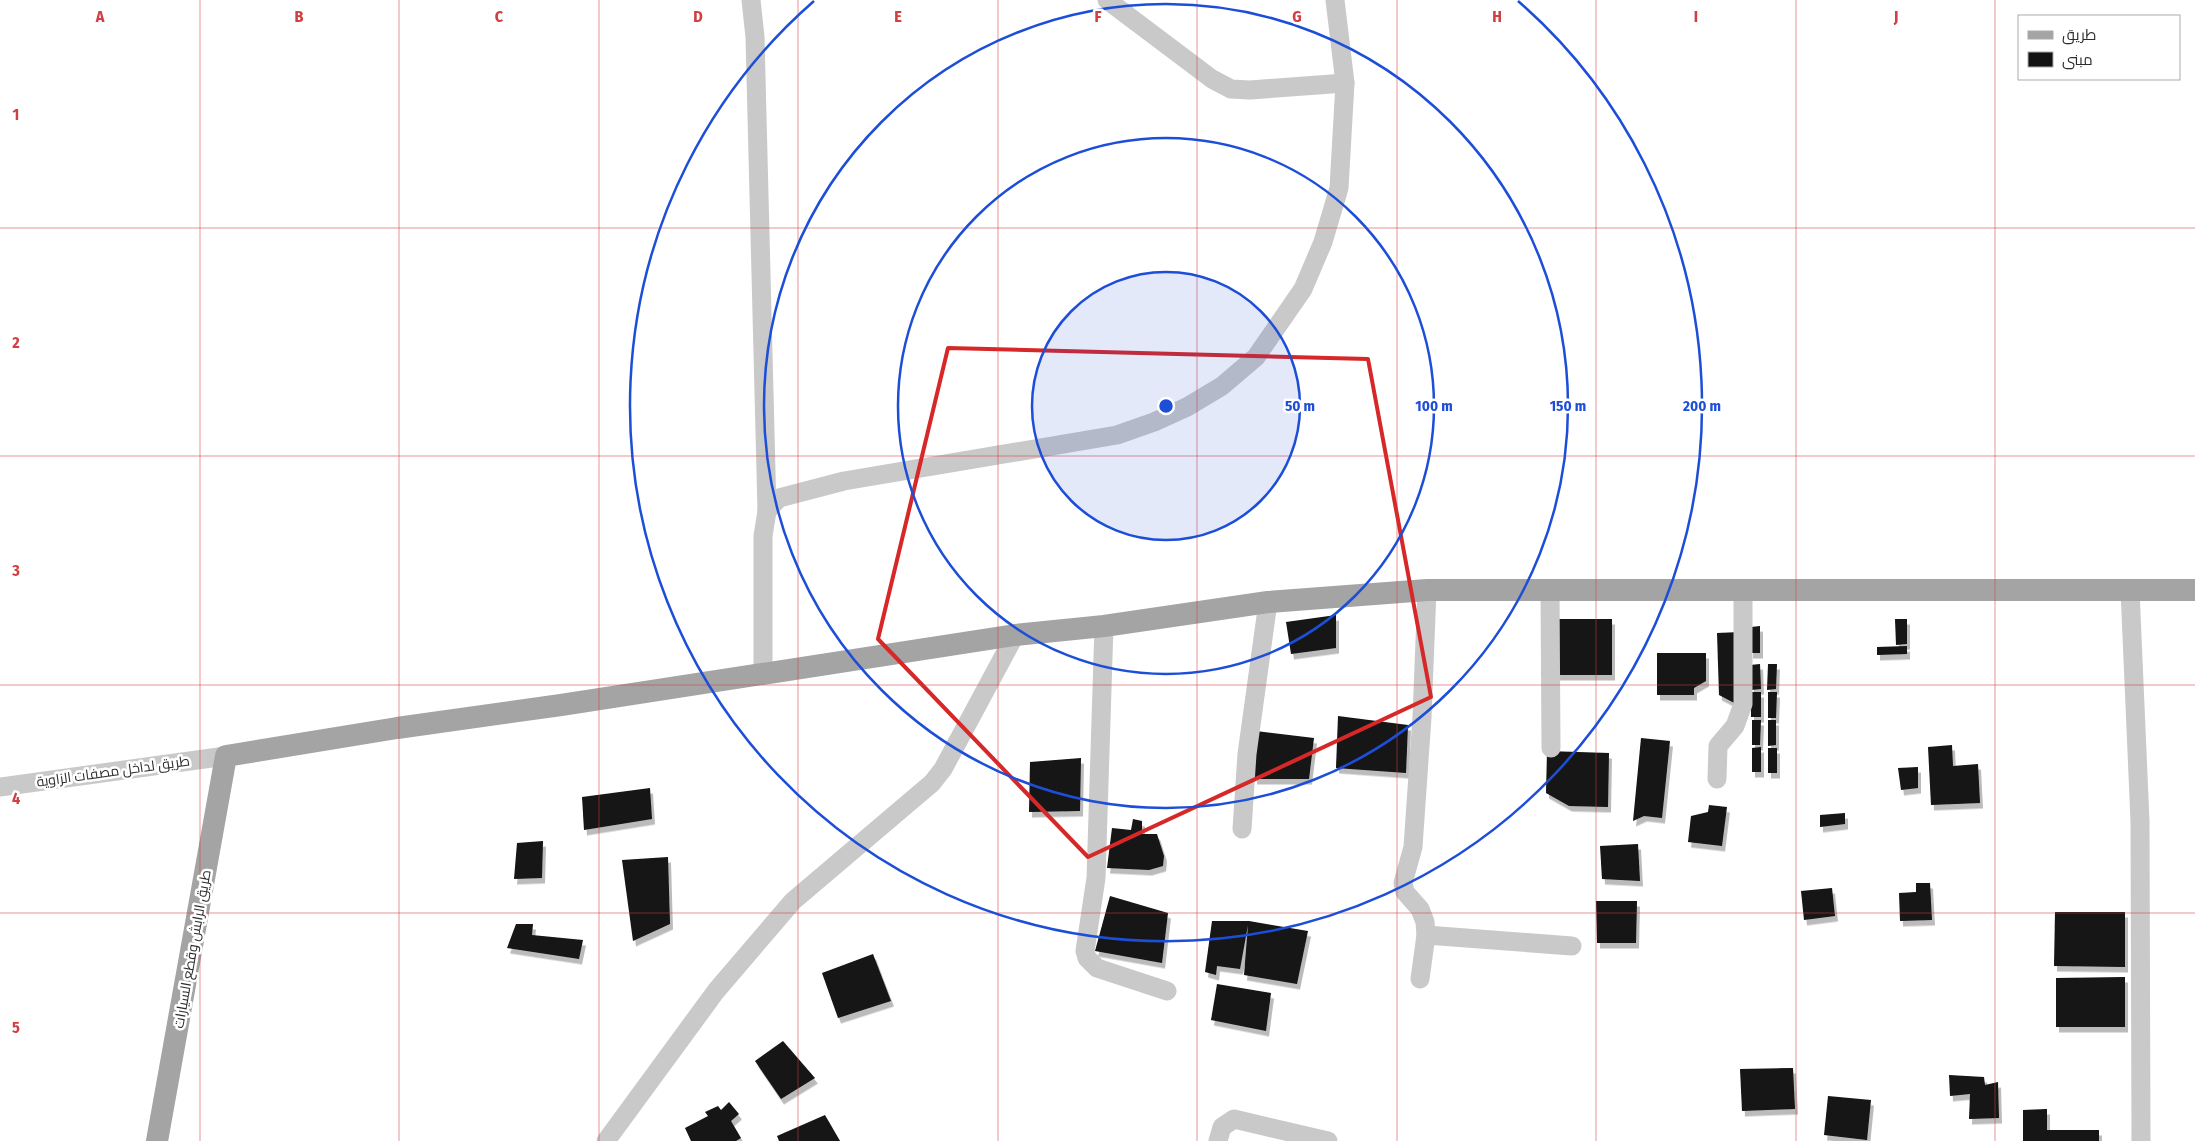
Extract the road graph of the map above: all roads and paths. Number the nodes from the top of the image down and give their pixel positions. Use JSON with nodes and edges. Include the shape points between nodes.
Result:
{"nodes":[{"id":1,"x":751,"y":0,"type":"edge"},
{"id":2,"x":1107,"y":0,"type":"edge"},
{"id":3,"x":1335,"y":0,"type":"edge"},
{"id":4,"x":1345,"y":83,"type":"junction"},
{"id":5,"x":767,"y":511,"type":"junction"},
{"id":6,"x":1550,"y":589,"type":"junction"},
{"id":7,"x":1742,"y":589,"type":"junction"},
{"id":8,"x":1427,"y":590,"type":"junction"},
{"id":9,"x":2130,"y":590,"type":"junction"},
{"id":10,"x":2195,"y":590,"type":"edge"},
{"id":11,"x":1268,"y":602,"type":"junction"},
{"id":12,"x":1104,"y":626,"type":"junction"},
{"id":13,"x":1015,"y":635,"type":"junction"},
{"id":14,"x":763,"y":674,"type":"junction"},
{"id":15,"x":1551,"y":748,"type":"dead end"},
{"id":16,"x":226,"y":756,"type":"junction"},
{"id":17,"x":1717,"y":779,"type":"dead end"},
{"id":18,"x":0,"y":787,"type":"edge"},
{"id":19,"x":1242,"y":829,"type":"dead end"},
{"id":20,"x":1426,"y":935,"type":"junction"},
{"id":21,"x":1572,"y":946,"type":"dead end"},
{"id":22,"x":1420,"y":979,"type":"dead end"},
{"id":23,"x":1167,"y":991,"type":"dead end"},
{"id":24,"x":157,"y":1141,"type":"edge"},
{"id":25,"x":606,"y":1141,"type":"edge"},
{"id":26,"x":1218,"y":1141,"type":"edge"},
{"id":27,"x":1328,"y":1141,"type":"edge"},
{"id":28,"x":2141,"y":1141,"type":"edge"}],
"edges":[{"from":1,"to":5,"type":"street","via":[[755,36]]},
{"from":2,"to":4,"type":"street","via":[[1212,79],[1231,88],[1250,90]]},
{"from":3,"to":4,"type":"street"},
{"from":4,"to":5,"type":"street","via":[[1339,188],[1324,242],[1303,289],[1256,357],[1222,386],[1154,422],[1117,435],[844,481],[779,498]]},
{"from":5,"to":14,"type":"street","via":[[763,536]]},
{"from":6,"to":7,"type":"main road"},
{"from":6,"to":8,"type":"main road"},
{"from":6,"to":15,"type":"street"},
{"from":7,"to":9,"type":"main road"},
{"from":7,"to":17,"type":"street","via":[[1743,704],[1735,726],[1718,746]]},
{"from":8,"to":11,"type":"main road"},
{"from":8,"to":20,"type":"street","via":[[1413,848],[1403,882],[1405,892],[1423,915]]},
{"from":9,"to":10,"type":"main road"},
{"from":9,"to":28,"type":"street","via":[[2140,821]]},
{"from":11,"to":12,"type":"main road"},
{"from":11,"to":19,"type":"street","via":[[1247,754]]},
{"from":12,"to":13,"type":"main road"},
{"from":12,"to":23,"type":"street","via":[[1096,878],[1085,951],[1097,968]]},
{"from":13,"to":14,"type":"main road"},
{"from":13,"to":25,"type":"street","via":[[944,770],[793,901],[716,991]]},
{"from":14,"to":16,"type":"main road"},
{"from":16,"to":18,"type":"street","name":"طريق لداخل مصفات الزاوية"},
{"from":16,"to":24,"type":"main road","name":"طريق الرابش وقطع السيارات"},
{"from":20,"to":21,"type":"street"},
{"from":20,"to":22,"type":"street"},
{"from":26,"to":27,"type":"street","via":[[1222,1127],[1234,1119]]}]}
